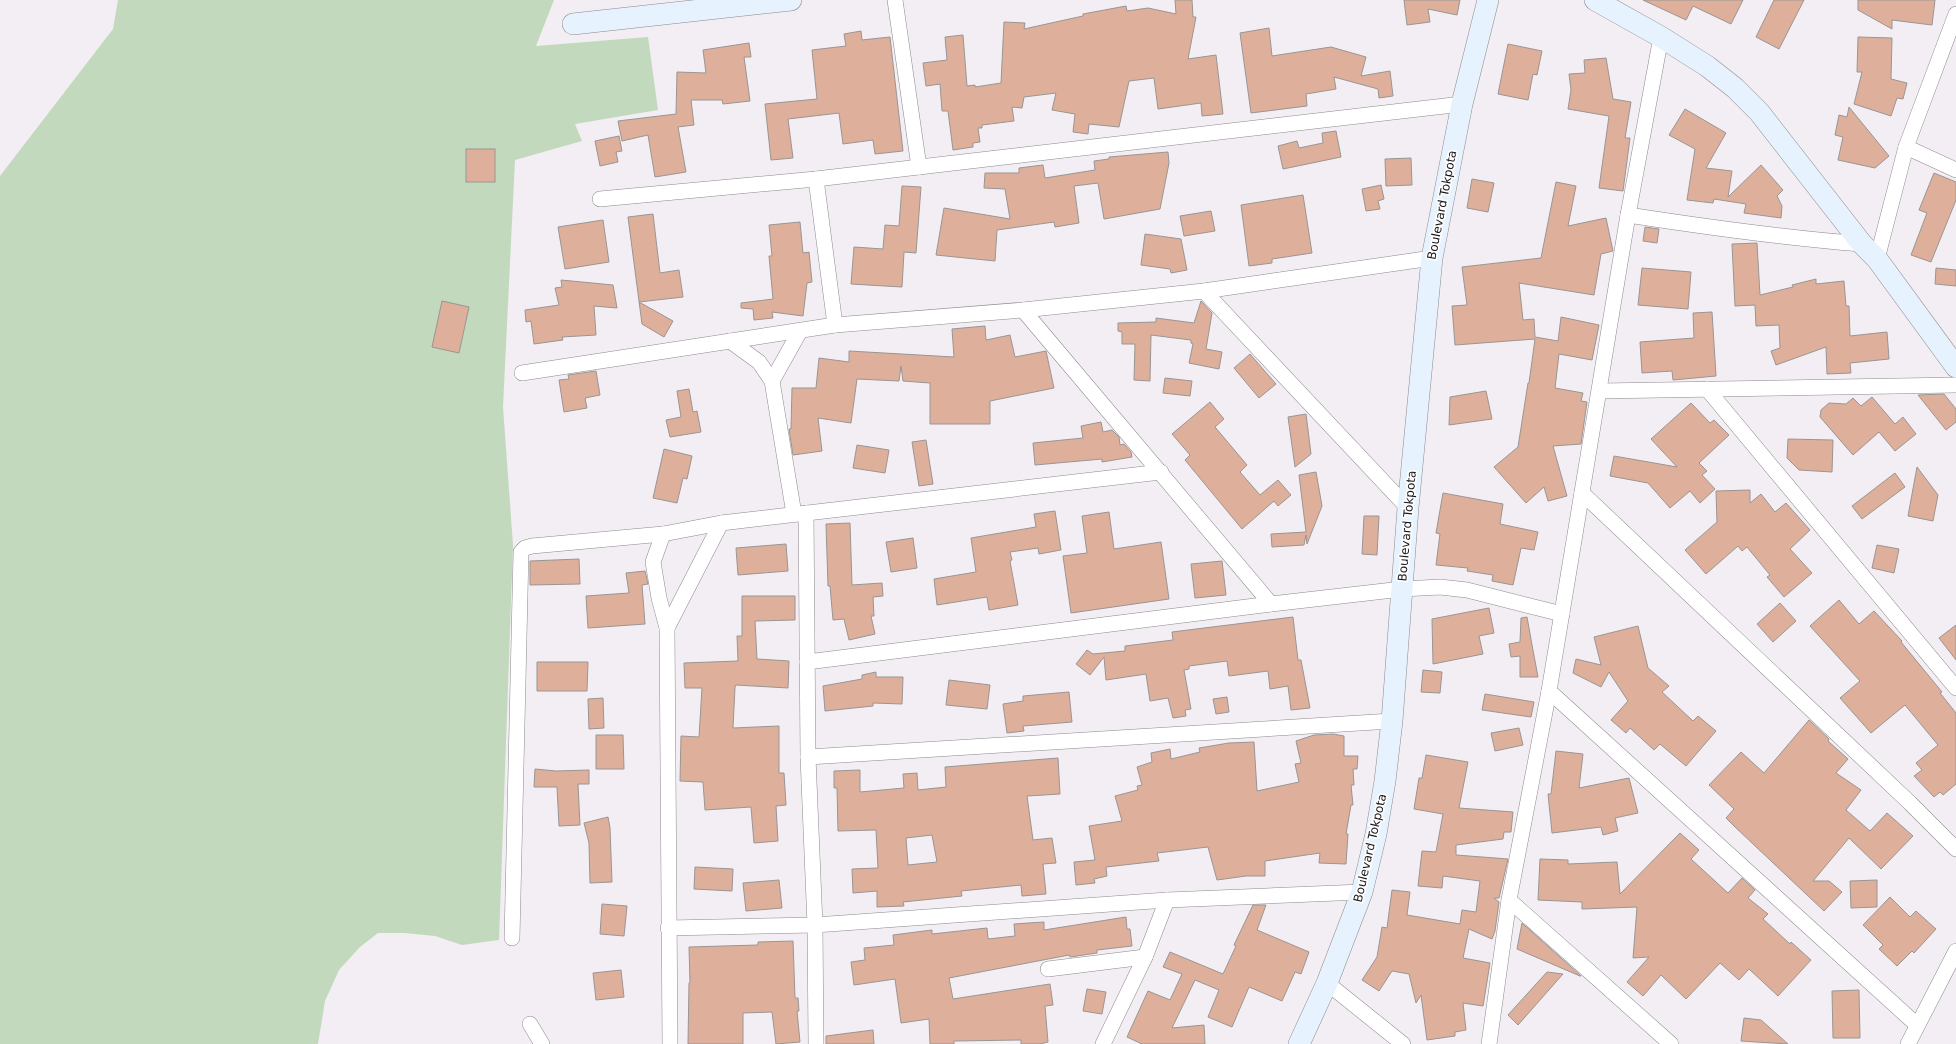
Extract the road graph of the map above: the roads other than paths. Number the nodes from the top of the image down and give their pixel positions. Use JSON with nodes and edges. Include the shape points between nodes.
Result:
{"nodes":[{"id":1,"x":791,"y":0,"type":"edge"},
{"id":2,"x":895,"y":0,"type":"edge"},
{"id":3,"x":1488,"y":0,"type":"edge"},
{"id":4,"x":1595,"y":0,"type":"edge"},
{"id":5,"x":1956,"y":14,"type":"edge"},
{"id":6,"x":573,"y":24,"type":"dead end"},
{"id":7,"x":1661,"y":37,"type":"junction"},
{"id":8,"x":1462,"y":104,"type":"junction"},
{"id":9,"x":1906,"y":147,"type":"junction"},
{"id":10,"x":919,"y":167,"type":"junction"},
{"id":11,"x":1956,"y":170,"type":"edge"},
{"id":12,"x":816,"y":179,"type":"junction"},
{"id":13,"x":600,"y":199,"type":"dead end"},
{"id":14,"x":1628,"y":215,"type":"junction"},
{"id":15,"x":1862,"y":244,"type":"junction"},
{"id":16,"x":1432,"y":258,"type":"junction"},
{"id":17,"x":1877,"y":259,"type":"junction"},
{"id":18,"x":1204,"y":291,"type":"junction"},
{"id":19,"x":1023,"y":310,"type":"junction"},
{"id":20,"x":835,"y":325,"type":"junction"},
{"id":21,"x":800,"y":331,"type":"junction"},
{"id":22,"x":730,"y":341,"type":"junction"},
{"id":23,"x":1956,"y":367,"type":"edge"},
{"id":24,"x":522,"y":373,"type":"dead end"},
{"id":25,"x":772,"y":380,"type":"junction"},
{"id":26,"x":1956,"y":385,"type":"edge"},
{"id":27,"x":1707,"y":389,"type":"junction"},
{"id":28,"x":1600,"y":391,"type":"junction"},
{"id":29,"x":1161,"y":472,"type":"junction"},
{"id":30,"x":1582,"y":493,"type":"junction"},
{"id":31,"x":1408,"y":508,"type":"junction"},
{"id":32,"x":800,"y":514,"type":"junction"},
{"id":33,"x":721,"y":523,"type":"junction"},
{"id":34,"x":663,"y":534,"type":"junction"},
{"id":35,"x":1402,"y":589,"type":"junction"},
{"id":36,"x":1271,"y":604,"type":"junction"},
{"id":37,"x":1562,"y":614,"type":"junction"},
{"id":38,"x":667,"y":628,"type":"junction"},
{"id":39,"x":807,"y":662,"type":"junction"},
{"id":40,"x":1956,"y":688,"type":"edge"},
{"id":41,"x":1550,"y":691,"type":"junction"},
{"id":42,"x":1392,"y":722,"type":"junction"},
{"id":43,"x":808,"y":757,"type":"junction"},
{"id":44,"x":1956,"y":849,"type":"edge"},
{"id":45,"x":1362,"y":892,"type":"junction"},
{"id":46,"x":1167,"y":900,"type":"junction"},
{"id":47,"x":1509,"y":900,"type":"junction"},
{"id":48,"x":815,"y":925,"type":"junction"},
{"id":49,"x":668,"y":928,"type":"junction"},
{"id":50,"x":512,"y":938,"type":"dead end"},
{"id":51,"x":1956,"y":951,"type":"edge"},
{"id":52,"x":1146,"y":957,"type":"junction"},
{"id":53,"x":1048,"y":970,"type":"dead end"},
{"id":54,"x":1327,"y":983,"type":"junction"},
{"id":55,"x":530,"y":1024,"type":"dead end"},
{"id":56,"x":1917,"y":1025,"type":"junction"},
{"id":57,"x":542,"y":1044,"type":"edge"},
{"id":58,"x":670,"y":1044,"type":"edge"},
{"id":59,"x":816,"y":1044,"type":"edge"},
{"id":60,"x":1103,"y":1044,"type":"edge"},
{"id":61,"x":1299,"y":1044,"type":"edge"},
{"id":62,"x":1403,"y":1044,"type":"edge"},
{"id":63,"x":1489,"y":1044,"type":"edge"},
{"id":64,"x":1671,"y":1044,"type":"edge"},
{"id":65,"x":1908,"y":1044,"type":"edge"}],
"edges":[{"from":1,"to":6,"type":"street"},
{"from":2,"to":10,"type":"street"},
{"from":3,"to":8,"type":"street","name":"Boulevard Tokpota"},
{"from":4,"to":7,"type":"street"},
{"from":5,"to":9,"type":"street"},
{"from":7,"to":14,"type":"street"},
{"from":7,"to":15,"type":"street","via":[[1707,66],[1735,88],[1759,112]]},
{"from":8,"to":10,"type":"street"},
{"from":8,"to":16,"type":"street","name":"Boulevard Tokpota"},
{"from":9,"to":11,"type":"street"},
{"from":9,"to":17,"type":"street"},
{"from":10,"to":12,"type":"street"},
{"from":12,"to":13,"type":"street"},
{"from":12,"to":20,"type":"street"},
{"from":14,"to":15,"type":"street","via":[[1725,230]]},
{"from":14,"to":28,"type":"street"},
{"from":15,"to":17,"type":"street"},
{"from":16,"to":18,"type":"street"},
{"from":16,"to":31,"type":"street","name":"Boulevard Tokpota"},
{"from":17,"to":23,"type":"street"},
{"from":18,"to":19,"type":"street"},
{"from":18,"to":31,"type":"street"},
{"from":19,"to":20,"type":"street"},
{"from":19,"to":29,"type":"street"},
{"from":20,"to":21,"type":"street"},
{"from":21,"to":22,"type":"street"},
{"from":21,"to":25,"type":"street"},
{"from":22,"to":24,"type":"street"},
{"from":22,"to":25,"type":"street","via":[[758,362]]},
{"from":25,"to":32,"type":"street"},
{"from":26,"to":27,"type":"street"},
{"from":27,"to":28,"type":"street"},
{"from":27,"to":40,"type":"street"},
{"from":28,"to":30,"type":"street"},
{"from":29,"to":32,"type":"street"},
{"from":29,"to":36,"type":"street"},
{"from":30,"to":37,"type":"street"},
{"from":30,"to":44,"type":"street"},
{"from":31,"to":35,"type":"street","name":"Boulevard Tokpota"},
{"from":32,"to":33,"type":"street"},
{"from":32,"to":39,"type":"street"},
{"from":33,"to":34,"type":"street"},
{"from":33,"to":38,"type":"street"},
{"from":34,"to":38,"type":"street","via":[[653,562]]},
{"from":34,"to":50,"type":"street","via":[[532,546],[521,552]]},
{"from":35,"to":36,"type":"street"},
{"from":35,"to":37,"type":"street","via":[[1440,587],[1467,590]]},
{"from":35,"to":42,"type":"street","name":"Boulevard Tokpota"},
{"from":36,"to":39,"type":"street"},
{"from":37,"to":41,"type":"street"},
{"from":38,"to":49,"type":"street"},
{"from":39,"to":43,"type":"street"},
{"from":41,"to":47,"type":"street"},
{"from":41,"to":56,"type":"street"},
{"from":42,"to":43,"type":"street"},
{"from":42,"to":45,"type":"street","name":"Boulevard Tokpota","via":[[1382,796]]},
{"from":43,"to":48,"type":"street"},
{"from":45,"to":46,"type":"street"},
{"from":45,"to":54,"type":"street","name":"Boulevard Tokpota"},
{"from":46,"to":48,"type":"street"},
{"from":46,"to":52,"type":"street"},
{"from":47,"to":63,"type":"street"},
{"from":47,"to":64,"type":"street"},
{"from":48,"to":49,"type":"street"},
{"from":48,"to":59,"type":"street"},
{"from":49,"to":58,"type":"street"},
{"from":51,"to":56,"type":"street"},
{"from":52,"to":53,"type":"street"},
{"from":52,"to":60,"type":"street"},
{"from":54,"to":61,"type":"street","name":"Boulevard Tokpota"},
{"from":54,"to":62,"type":"street"},
{"from":55,"to":57,"type":"street"},
{"from":56,"to":65,"type":"street"}]}
